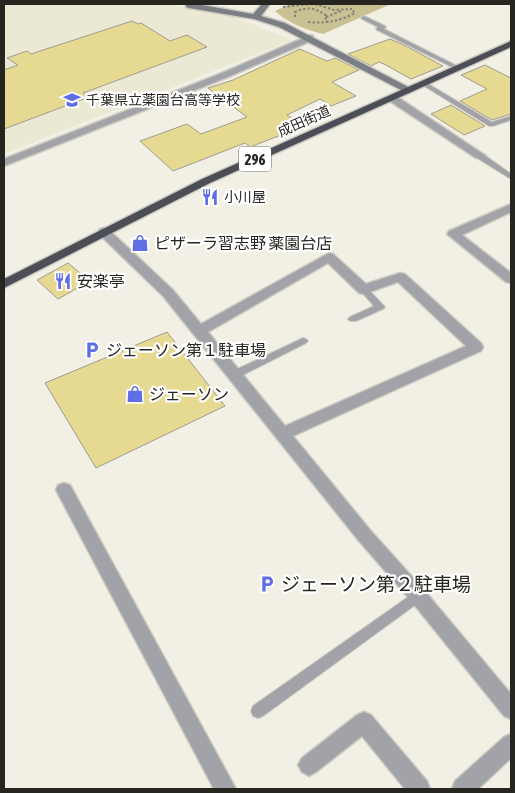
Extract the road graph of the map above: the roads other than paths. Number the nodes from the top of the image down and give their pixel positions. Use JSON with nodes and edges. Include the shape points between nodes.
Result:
{"nodes":[{"id":1,"x":186,"y":4,"type":"edge"},
{"id":2,"x":266,"y":4,"type":"edge"},
{"id":3,"x":255,"y":17,"type":"junction"},
{"id":4,"x":364,"y":18,"type":"dead end"},
{"id":5,"x":310,"y":38,"type":"junction"},
{"id":6,"x":511,"y":44,"type":"edge"},
{"id":7,"x":458,"y":68,"type":"junction"},
{"id":8,"x":423,"y":83,"type":"junction"},
{"id":9,"x":409,"y":90,"type":"junction"},
{"id":10,"x":392,"y":98,"type":"junction"},
{"id":11,"x":511,"y":118,"type":"edge"},
{"id":12,"x":480,"y":156,"type":"joint"},
{"id":13,"x":4,"y":163,"type":"edge"},
{"id":14,"x":511,"y":177,"type":"edge"},
{"id":15,"x":511,"y":208,"type":"edge"},
{"id":16,"x":104,"y":232,"type":"junction"},
{"id":17,"x":511,"y":279,"type":"edge"},
{"id":18,"x":5,"y":281,"type":"edge"},
{"id":19,"x":364,"y":290,"type":"junction"},
{"id":20,"x":353,"y":319,"type":"dead end"},
{"id":21,"x":199,"y":331,"type":"junction"},
{"id":22,"x":303,"y":341,"type":"dead end"},
{"id":23,"x":234,"y":375,"type":"junction"},
{"id":24,"x":282,"y":434,"type":"junction"},
{"id":25,"x":64,"y":490,"type":"dead end"},
{"id":26,"x":418,"y":596,"type":"junction"},
{"id":27,"x":511,"y":709,"type":"edge"},
{"id":28,"x":258,"y":711,"type":"dead end"},
{"id":29,"x":511,"y":744,"type":"edge"},
{"id":30,"x":308,"y":765,"type":"dead end"},
{"id":31,"x":225,"y":789,"type":"edge"},
{"id":32,"x":419,"y":789,"type":"edge"},
{"id":33,"x":463,"y":789,"type":"edge"}],
"edges":[{"from":1,"to":3,"type":"street"},
{"from":2,"to":3,"type":"street"},
{"from":3,"to":5,"type":"street"},
{"from":4,"to":7,"type":"lane","via":[[383,27],[379,29]]},
{"from":5,"to":9,"type":"street"},
{"from":5,"to":13,"type":"street"},
{"from":6,"to":7,"type":"highway","name":"成田街道","number":"296"},
{"from":7,"to":8,"type":"highway","name":"成田街道","number":"296"},
{"from":8,"to":9,"type":"highway","name":"成田街道","number":"296"},
{"from":8,"to":11,"type":"lane","via":[[491,125]]},
{"from":9,"to":10,"type":"highway","name":"成田街道","number":"296"},
{"from":10,"to":12,"type":"street"},
{"from":10,"to":16,"type":"highway","name":"成田街道","number":"296","via":[[206,181]]},
{"from":12,"to":14,"type":"lane"},
{"from":15,"to":17,"type":"street","via":[[453,234]]},
{"from":16,"to":18,"type":"highway","name":"成田街道","number":"296"},
{"from":16,"to":21,"type":"street","via":[[168,293]]},
{"from":19,"to":20,"type":"lane","via":[[380,307]]},
{"from":19,"to":21,"type":"street","via":[[329,257]]},
{"from":19,"to":24,"type":"street","via":[[400,277],[476,347]]},
{"from":21,"to":23,"type":"street"},
{"from":22,"to":23,"type":"lane"},
{"from":23,"to":24,"type":"street"},
{"from":24,"to":26,"type":"street"},
{"from":25,"to":31,"type":"street"},
{"from":26,"to":27,"type":"street"},
{"from":26,"to":28,"type":"lane"},
{"from":29,"to":33,"type":"street"},
{"from":30,"to":32,"type":"street","via":[[364,722]]}]}
